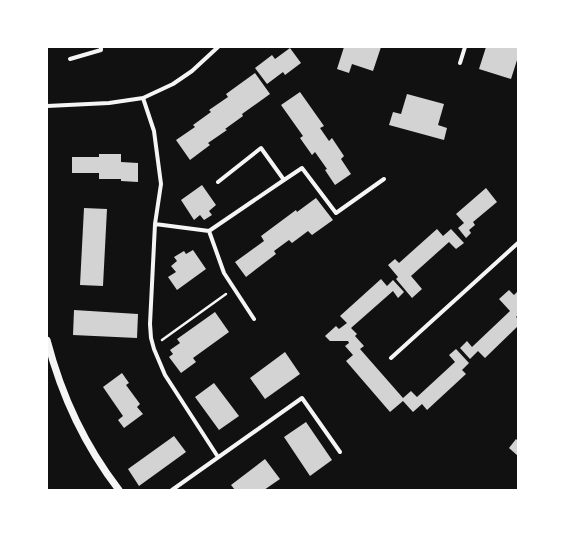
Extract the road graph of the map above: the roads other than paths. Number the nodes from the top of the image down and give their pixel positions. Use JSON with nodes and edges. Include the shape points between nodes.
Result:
{"nodes":[{"id":1,"x":101,"y":47,"type":"edge"},
{"id":2,"x":218,"y":47,"type":"edge"},
{"id":3,"x":465,"y":47,"type":"edge"},
{"id":4,"x":70,"y":60,"type":"dead end"},
{"id":5,"x":460,"y":64,"type":"dead end"},
{"id":6,"x":143,"y":98,"type":"junction"},
{"id":7,"x":47,"y":106,"type":"edge"},
{"id":8,"x":384,"y":179,"type":"dead end"},
{"id":9,"x":284,"y":180,"type":"junction"},
{"id":10,"x":218,"y":182,"type":"dead end"},
{"id":11,"x":155,"y":224,"type":"junction"},
{"id":12,"x":209,"y":231,"type":"junction"},
{"id":13,"x":518,"y":243,"type":"edge"},
{"id":14,"x":254,"y":319,"type":"dead end"},
{"id":15,"x":47,"y":340,"type":"edge"},
{"id":16,"x":391,"y":358,"type":"dead end"},
{"id":17,"x":340,"y":452,"type":"dead end"},
{"id":18,"x":218,"y":457,"type":"junction"},
{"id":19,"x":119,"y":490,"type":"edge"},
{"id":20,"x":172,"y":490,"type":"edge"}],
"edges":[{"from":1,"to":4,"type":"street","via":[[101,50]]},
{"from":2,"to":6,"type":"street","via":[[192,71],[173,84]]},
{"from":3,"to":5,"type":"street"},
{"from":6,"to":7,"type":"street","via":[[109,103]]},
{"from":6,"to":11,"type":"street","via":[[154,131],[161,184]]},
{"from":8,"to":9,"type":"street","via":[[336,213],[302,168]]},
{"from":9,"to":10,"type":"street","via":[[261,148]]},
{"from":9,"to":12,"type":"street"},
{"from":11,"to":12,"type":"street"},
{"from":11,"to":18,"type":"street","via":[[150,324],[153,346],[165,375]]},
{"from":12,"to":14,"type":"street","via":[[224,273]]},
{"from":13,"to":16,"type":"street"},
{"from":15,"to":19,"type":"street","via":[[66,398],[83,435],[106,474]]},
{"from":17,"to":18,"type":"street","via":[[302,398]]},
{"from":18,"to":20,"type":"street"}]}
